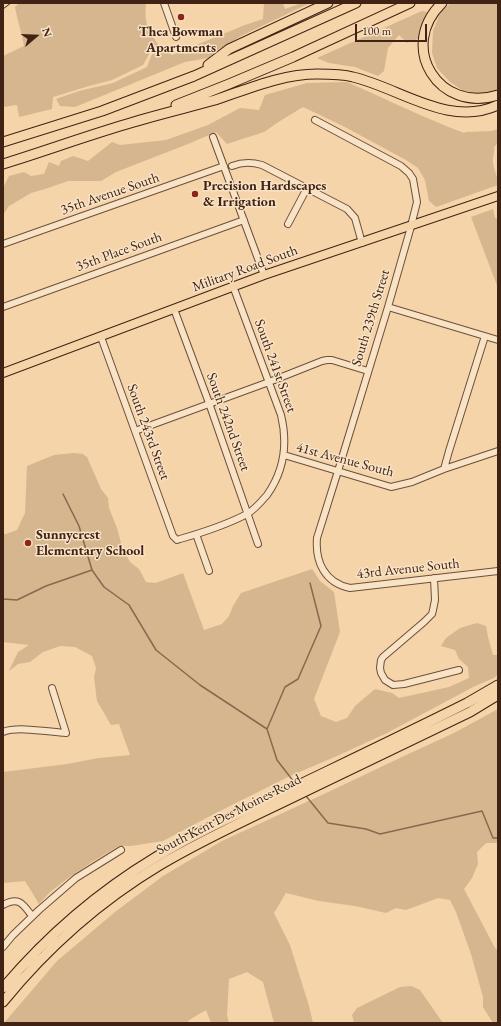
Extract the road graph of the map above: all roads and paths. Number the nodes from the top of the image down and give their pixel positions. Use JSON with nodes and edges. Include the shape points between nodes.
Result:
{"nodes":[{"id":1,"x":164,"y":3,"type":"edge"},
{"id":2,"x":328,"y":3,"type":"edge"},
{"id":3,"x":356,"y":3,"type":"edge"},
{"id":4,"x":410,"y":3,"type":"edge"},
{"id":5,"x":442,"y":3,"type":"edge"},
{"id":6,"x":176,"y":37,"type":"dead end"},
{"id":7,"x":194,"y":76,"type":"junction"},
{"id":8,"x":498,"y":95,"type":"edge"},
{"id":9,"x":498,"y":105,"type":"edge"},
{"id":10,"x":315,"y":120,"type":"dead end"},
{"id":11,"x":128,"y":123,"type":"junction"},
{"id":12,"x":213,"y":137,"type":"dead end"},
{"id":13,"x":3,"y":142,"type":"edge"},
{"id":14,"x":3,"y":164,"type":"edge"},
{"id":15,"x":224,"y":166,"type":"junction"},
{"id":16,"x":232,"y":166,"type":"dead end"},
{"id":17,"x":307,"y":188,"type":"junction"},
{"id":18,"x":498,"y":196,"type":"edge"},
{"id":19,"x":244,"y":220,"type":"junction"},
{"id":20,"x":288,"y":224,"type":"dead end"},
{"id":21,"x":411,"y":226,"type":"junction"},
{"id":22,"x":362,"y":243,"type":"junction"},
{"id":23,"x":3,"y":244,"type":"edge"},
{"id":24,"x":264,"y":275,"type":"junction"},
{"id":25,"x":234,"y":286,"type":"junction"},
{"id":26,"x":388,"y":306,"type":"junction"},
{"id":27,"x":3,"y":307,"type":"edge"},
{"id":28,"x":174,"y":309,"type":"junction"},
{"id":29,"x":485,"y":336,"type":"junction"},
{"id":30,"x":101,"y":337,"type":"junction"},
{"id":31,"x":498,"y":340,"type":"edge"},
{"id":32,"x":368,"y":371,"type":"junction"},
{"id":33,"x":3,"y":373,"type":"edge"},
{"id":34,"x":269,"y":382,"type":"junction"},
{"id":35,"x":209,"y":403,"type":"junction"},
{"id":36,"x":135,"y":430,"type":"junction"},
{"id":37,"x":498,"y":451,"type":"edge"},
{"id":38,"x":284,"y":455,"type":"junction"},
{"id":39,"x":444,"y":469,"type":"junction"},
{"id":40,"x":338,"y":471,"type":"junction"},
{"id":41,"x":248,"y":513,"type":"junction"},
{"id":42,"x":196,"y":534,"type":"junction"},
{"id":43,"x":173,"y":536,"type":"joint"},
{"id":44,"x":258,"y":544,"type":"dead end"},
{"id":45,"x":209,"y":571,"type":"dead end"},
{"id":46,"x":498,"y":572,"type":"edge"},
{"id":47,"x":325,"y":573,"type":"joint"},
{"id":48,"x":434,"y":578,"type":"junction"},
{"id":49,"x":459,"y":670,"type":"dead end"},
{"id":50,"x":498,"y":685,"type":"edge"},
{"id":51,"x":52,"y":688,"type":"dead end"},
{"id":52,"x":498,"y":695,"type":"edge"},
{"id":53,"x":4,"y":730,"type":"edge"},
{"id":54,"x":121,"y":850,"type":"dead end"},
{"id":55,"x":3,"y":905,"type":"edge"},
{"id":56,"x":32,"y":916,"type":"junction"},
{"id":57,"x":3,"y":947,"type":"edge"},
{"id":58,"x":3,"y":988,"type":"edge"},
{"id":59,"x":3,"y":1002,"type":"edge"}],
"edges":[{"from":1,"to":6,"type":"street"},
{"from":2,"to":7,"type":"highway","via":[[229,50]]},
{"from":3,"to":7,"type":"highway"},
{"from":4,"to":11,"type":"highway","via":[[293,57]]},
{"from":5,"to":8,"type":"highway","via":[[431,15],[424,30],[424,56],[434,78],[446,89],[463,97],[473,99]]},
{"from":7,"to":13,"type":"highway","via":[[102,110]]},
{"from":9,"to":11,"type":"highway","via":[[475,112],[452,111],[425,104],[354,77],[304,74],[277,79],[214,100]]},
{"from":10,"to":21,"type":"street","name":"South 239th Street","via":[[401,166],[409,173],[414,179],[417,202]]},
{"from":11,"to":14,"type":"highway"},
{"from":12,"to":15,"type":"street"},
{"from":15,"to":19,"type":"street"},
{"from":15,"to":23,"type":"street","name":"35th Avenue South"},
{"from":16,"to":17,"type":"street","via":[[256,163]]},
{"from":17,"to":20,"type":"street"},
{"from":17,"to":22,"type":"street","via":[[350,211],[356,220]]},
{"from":18,"to":21,"type":"main road","name":"Military Road South"},
{"from":19,"to":24,"type":"street"},
{"from":19,"to":27,"type":"street","name":"35th Place South"},
{"from":21,"to":22,"type":"main road","name":"Military Road South"},
{"from":21,"to":26,"type":"street","name":"South 239th Street"},
{"from":22,"to":24,"type":"main road","name":"Military Road South"},
{"from":24,"to":25,"type":"main road","name":"Military Road South"},
{"from":25,"to":28,"type":"main road","name":"Military Road South"},
{"from":25,"to":34,"type":"street","name":"South 241st Street"},
{"from":26,"to":29,"type":"street"},
{"from":26,"to":32,"type":"street","name":"South 239th Street"},
{"from":28,"to":30,"type":"main road","name":"Military Road South"},
{"from":28,"to":35,"type":"street","name":"South 242nd Street"},
{"from":29,"to":31,"type":"street"},
{"from":29,"to":39,"type":"street"},
{"from":30,"to":33,"type":"main road","name":"Military Road South"},
{"from":30,"to":36,"type":"street","name":"South 243rd Street"},
{"from":32,"to":34,"type":"street","via":[[339,361],[327,360]]},
{"from":32,"to":40,"type":"street","name":"South 239th Street"},
{"from":34,"to":35,"type":"street"},
{"from":34,"to":38,"type":"street","name":"South 241st Street","via":[[283,422]]},
{"from":35,"to":36,"type":"street"},
{"from":35,"to":41,"type":"street","name":"South 242nd Street"},
{"from":36,"to":43,"type":"street","name":"South 243rd Street"},
{"from":37,"to":39,"type":"street","name":"41st Avenue South"},
{"from":38,"to":40,"type":"street","name":"41st Avenue South"},
{"from":38,"to":41,"type":"street","name":"41st Avenue South","via":[[274,483],[260,503]]},
{"from":39,"to":40,"type":"street","name":"41st Avenue South","via":[[412,482],[391,487]]},
{"from":40,"to":47,"type":"street","name":"South 239th Street","via":[[317,538],[318,556]]},
{"from":41,"to":42,"type":"street","name":"41st Avenue South"},
{"from":41,"to":44,"type":"street","name":"South 242nd Street"},
{"from":42,"to":43,"type":"street","name":"41st Avenue South","via":[[179,540]]},
{"from":42,"to":45,"type":"street"},
{"from":46,"to":48,"type":"street","name":"43rd Avenue South"},
{"from":47,"to":48,"type":"street","name":"43rd Avenue South","via":[[332,581],[350,588]]},
{"from":48,"to":49,"type":"street","via":[[433,612],[383,657],[381,673],[385,680],[393,685]]},
{"from":50,"to":58,"type":"highway","name":"South Kent Des Moines Road","via":[[467,703],[250,808],[156,857],[105,891],[81,911],[41,947]]},
{"from":51,"to":53,"type":"street","via":[[66,733]]},
{"from":52,"to":59,"type":"highway","name":"South Kent Des Moines Road","via":[[470,712],[203,841],[159,866],[123,889],[82,921],[44,956]]},
{"from":54,"to":56,"type":"street","via":[[76,878]]},
{"from":55,"to":56,"type":"street","via":[[13,901],[23,903]]},
{"from":56,"to":57,"type":"street"}]}
